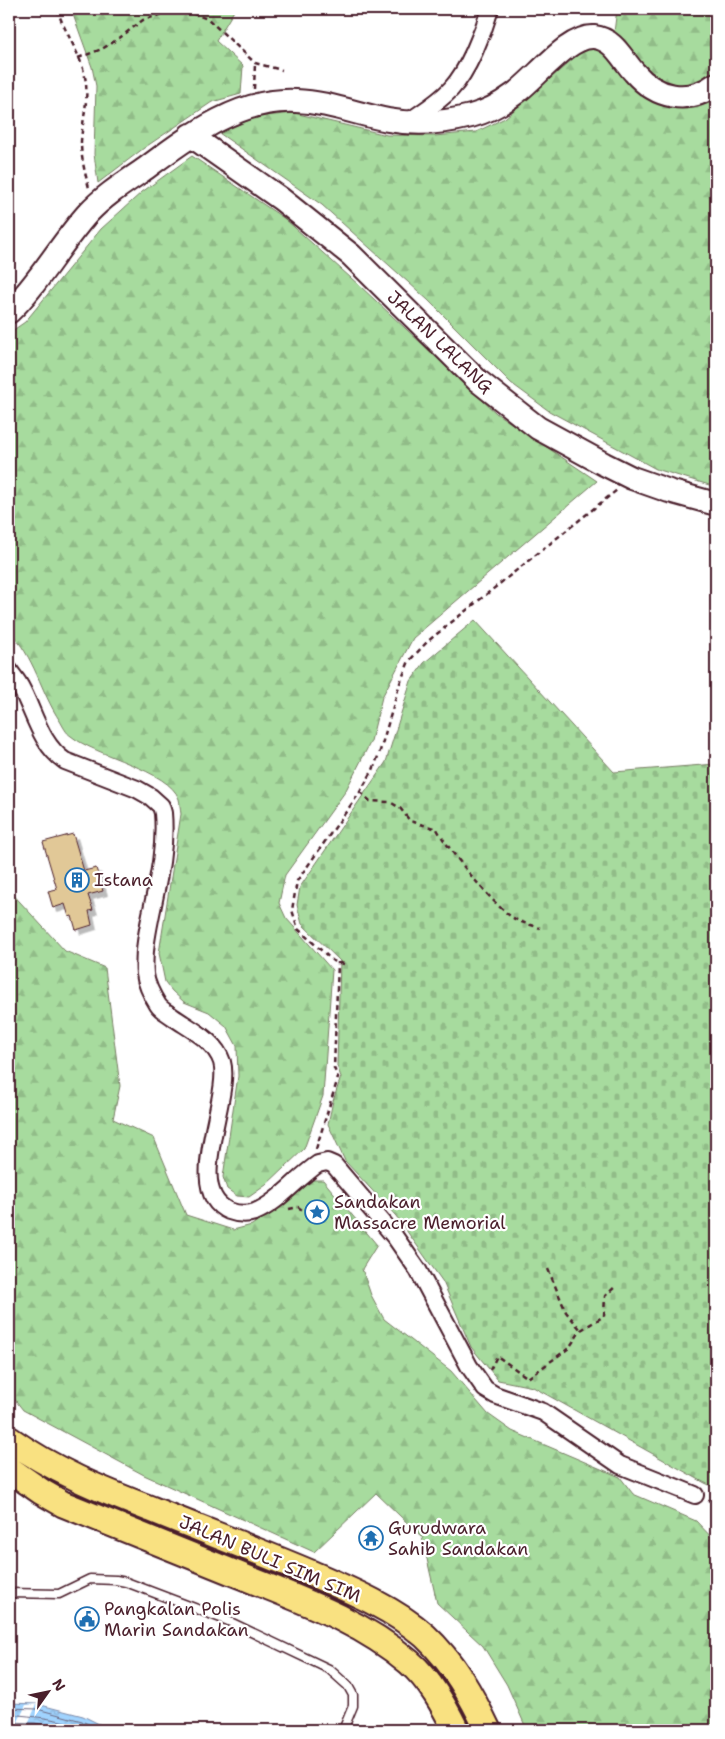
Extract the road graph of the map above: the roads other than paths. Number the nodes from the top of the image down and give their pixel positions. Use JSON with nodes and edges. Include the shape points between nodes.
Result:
{"nodes":[{"id":1,"x":490,"y":9,"type":"edge"},
{"id":2,"x":716,"y":84,"type":"edge"},
{"id":3,"x":407,"y":123,"type":"junction"},
{"id":4,"x":190,"y":136,"type":"junction"},
{"id":5,"x":9,"y":312,"type":"edge"},
{"id":6,"x":716,"y":504,"type":"edge"},
{"id":7,"x":9,"y":670,"type":"edge"},
{"id":8,"x":9,"y":1439,"type":"edge"},
{"id":9,"x":9,"y":1469,"type":"edge"},
{"id":10,"x":695,"y":1495,"type":"dead end"},
{"id":11,"x":9,"y":1593,"type":"edge"},
{"id":12,"x":343,"y":1730,"type":"edge"},
{"id":13,"x":456,"y":1730,"type":"edge"},
{"id":14,"x":488,"y":1730,"type":"edge"}],
"edges":[{"from":1,"to":3,"type":"street","via":[[470,59],[452,88]]},
{"from":2,"to":3,"type":"street","via":[[698,94],[680,97],[662,94],[634,72],[615,47],[595,37],[583,38],[562,51],[514,95],[493,107],[456,120]]},
{"from":3,"to":4,"type":"street","via":[[297,100],[276,101],[253,105]]},
{"from":4,"to":5,"type":"street","via":[[106,196],[70,234],[42,275]]},
{"from":4,"to":6,"type":"street","name":"JALAN LALANG","via":[[281,200],[351,255],[476,380],[538,428],[632,478]]},
{"from":7,"to":10,"type":"street","via":[[55,754],[65,761],[137,789],[161,806],[160,869],[144,951],[145,976],[159,1007],[213,1045],[222,1062],[223,1087],[211,1138],[209,1179],[215,1200],[222,1208],[235,1213],[256,1212],[318,1164],[327,1162],[334,1165],[395,1237],[418,1270],[468,1366],[494,1396],[543,1412],[620,1465]]},
{"from":8,"to":14,"type":"main road","name":"JALAN BULI SIM SIM","via":[[68,1475],[339,1585],[404,1620],[426,1637],[459,1677]]},
{"from":9,"to":13,"type":"main road","name":"JALAN BULI SIM SIM","via":[[63,1504],[309,1603],[358,1627],[411,1663],[435,1691]]},
{"from":11,"to":12,"type":"lane","via":[[59,1594],[90,1579],[116,1580],[226,1620],[329,1669],[348,1686],[353,1701]]}]}
